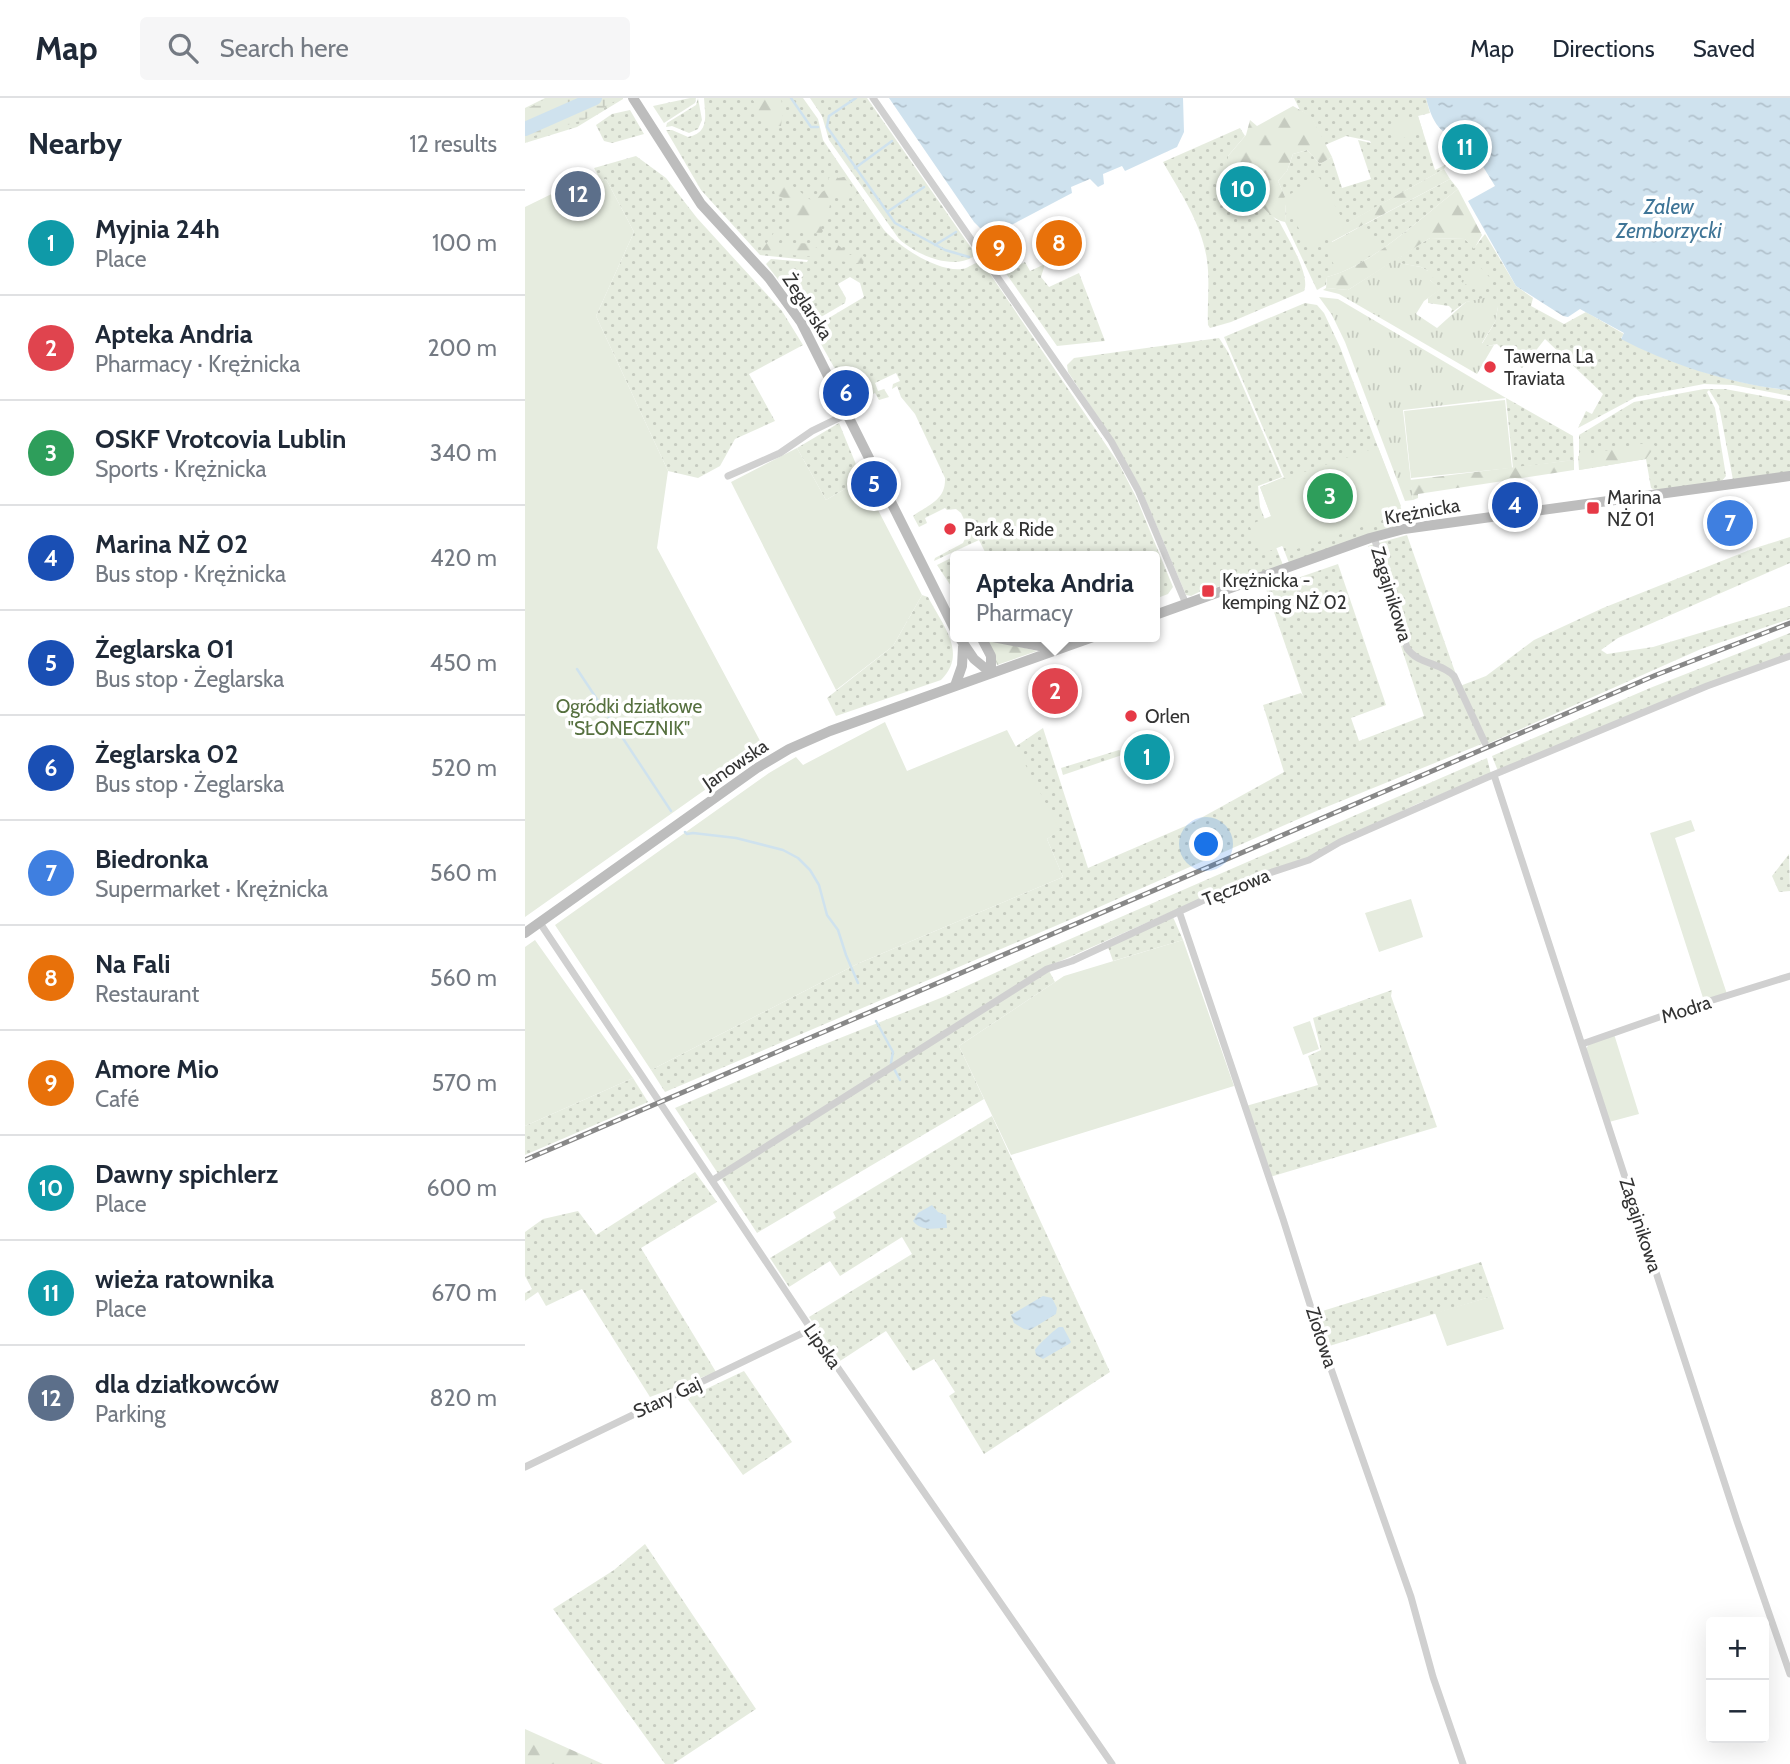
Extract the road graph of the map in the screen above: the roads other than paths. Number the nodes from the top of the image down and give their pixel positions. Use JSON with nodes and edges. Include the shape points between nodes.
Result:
{"nodes":[{"id":1,"x":633,"y":98,"type":"edge"},
{"id":2,"x":873,"y":98,"type":"edge"},
{"id":3,"x":847,"y":414,"type":"junction"},
{"id":4,"x":728,"y":476,"type":"dead end"},
{"id":5,"x":1790,"y":476,"type":"edge"},
{"id":6,"x":1374,"y":537,"type":"junction"},
{"id":7,"x":938,"y":593,"type":"junction"},
{"id":8,"x":1186,"y":604,"type":"junction"},
{"id":9,"x":950,"y":607,"type":"edge"},
{"id":10,"x":1160,"y":613,"type":"edge"},
{"id":11,"x":950,"y":619,"type":"edge"},
{"id":12,"x":961,"y":642,"type":"edge"},
{"id":13,"x":984,"y":642,"type":"edge"},
{"id":14,"x":1019,"y":642,"type":"edge"},
{"id":15,"x":1078,"y":642,"type":"edge"},
{"id":16,"x":1052,"y":651,"type":"junction"},
{"id":17,"x":1790,"y":656,"type":"edge"},
{"id":18,"x":991,"y":673,"type":"junction"},
{"id":19,"x":955,"y":686,"type":"junction"},
{"id":20,"x":1485,"y":743,"type":"dead end"},
{"id":21,"x":1494,"y":775,"type":"junction"},
{"id":22,"x":1179,"y":911,"type":"junction"},
{"id":23,"x":540,"y":923,"type":"junction"},
{"id":24,"x":525,"y":933,"type":"edge"},
{"id":25,"x":1790,"y":976,"type":"edge"},
{"id":26,"x":1582,"y":1044,"type":"junction"},
{"id":27,"x":713,"y":1180,"type":"junction"},
{"id":28,"x":811,"y":1329,"type":"junction"},
{"id":29,"x":525,"y":1467,"type":"edge"},
{"id":30,"x":1790,"y":1674,"type":"edge"},
{"id":31,"x":1112,"y":1764,"type":"edge"},
{"id":32,"x":1463,"y":1764,"type":"edge"}],
"edges":[{"from":1,"to":3,"type":"street","name":"Żeglarska","via":[[701,204],[788,302]]},
{"from":2,"to":8,"type":"street","via":[[1111,441],[1138,490]]},
{"from":3,"to":4,"type":"street","via":[[780,453]]},
{"from":3,"to":7,"type":"street","name":"Żeglarska"},
{"from":5,"to":6,"type":"street","name":"Krężnicka","via":[[1423,526]]},
{"from":6,"to":8,"type":"street","name":"Krężnicka"},
{"from":6,"to":20,"type":"street","name":"Zagajnikowa","via":[[1407,648],[1411,655],[1454,676]]},
{"from":7,"to":9,"type":"street","name":"Żeglarska"},
{"from":7,"to":11,"type":"street","name":"Żeglarska"},
{"from":8,"to":10,"type":"street","name":"Krężnicka"},
{"from":12,"to":18,"type":"street"},
{"from":12,"to":19,"type":"street","via":[[962,666]]},
{"from":13,"to":18,"type":"street","via":[[991,656]]},
{"from":14,"to":16,"type":"street"},
{"from":15,"to":16,"type":"street"},
{"from":16,"to":18,"type":"street"},
{"from":17,"to":21,"type":"street","name":"Tęczowa"},
{"from":18,"to":19,"type":"street","name":"Janowska"},
{"from":19,"to":23,"type":"street","name":"Janowska","via":[[841,727],[775,757]]},
{"from":21,"to":22,"type":"street","name":"Tęczowa","via":[[1309,860],[1245,881]]},
{"from":21,"to":26,"type":"street","name":"Zagajnikowa"},
{"from":22,"to":27,"type":"street","name":"Tęczowa","via":[[1047,969]]},
{"from":22,"to":32,"type":"street","name":"Ziołowa"},
{"from":23,"to":24,"type":"street","name":"Janowska"},
{"from":23,"to":27,"type":"street","name":"Lipska"},
{"from":25,"to":26,"type":"street","name":"Modra"},
{"from":26,"to":30,"type":"street","name":"Zagajnikowa"},
{"from":27,"to":28,"type":"street","name":"Lipska"},
{"from":28,"to":29,"type":"street","name":"Stary Gaj"},
{"from":28,"to":31,"type":"street","name":"Lipska"}]}
